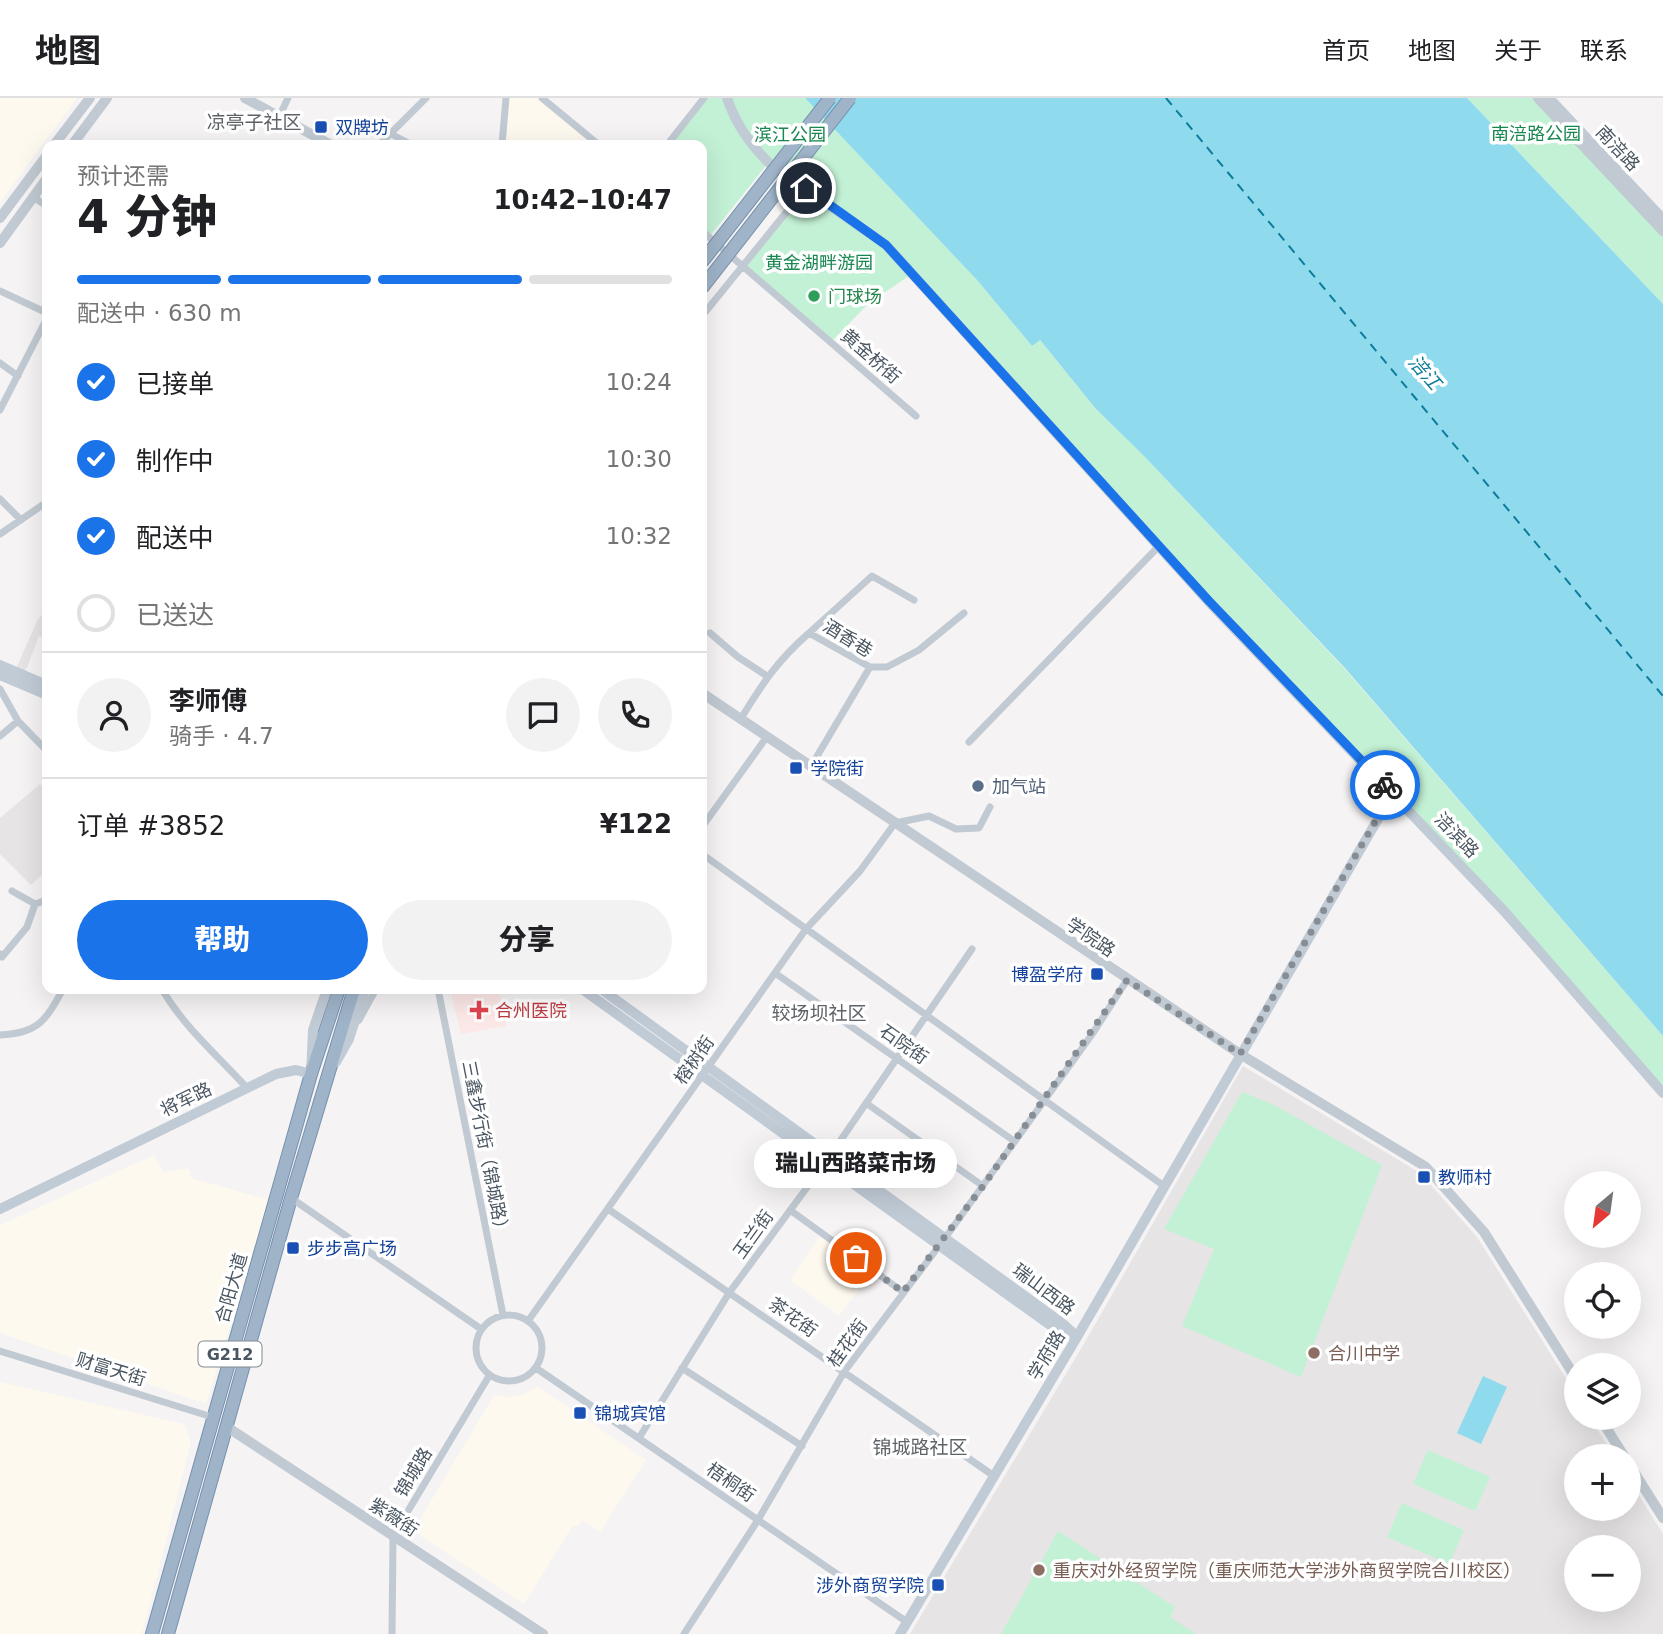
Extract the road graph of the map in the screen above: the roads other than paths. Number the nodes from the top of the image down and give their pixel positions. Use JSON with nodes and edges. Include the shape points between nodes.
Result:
{"nodes":[{"id":1,"x":90,"y":98,"type":"edge"},
{"id":2,"x":107,"y":98,"type":"edge"},
{"id":3,"x":245,"y":98,"type":"edge"},
{"id":4,"x":288,"y":98,"type":"edge"},
{"id":5,"x":426,"y":98,"type":"edge"},
{"id":6,"x":506,"y":98,"type":"edge"},
{"id":7,"x":542,"y":98,"type":"edge"},
{"id":8,"x":704,"y":98,"type":"edge"},
{"id":9,"x":727,"y":98,"type":"edge"},
{"id":10,"x":830,"y":98,"type":"edge"},
{"id":11,"x":850,"y":98,"type":"edge"},
{"id":12,"x":1538,"y":98,"type":"edge"},
{"id":13,"x":1549,"y":98,"type":"edge"},
{"id":14,"x":279,"y":117,"type":"junction"},
{"id":15,"x":391,"y":134,"type":"junction"},
{"id":16,"x":58,"y":140,"type":"edge"},
{"id":17,"x":76,"y":140,"type":"edge"},
{"id":18,"x":322,"y":140,"type":"edge"},
{"id":19,"x":384,"y":140,"type":"edge"},
{"id":20,"x":402,"y":140,"type":"edge"},
{"id":21,"x":502,"y":140,"type":"edge"},
{"id":22,"x":593,"y":140,"type":"edge"},
{"id":23,"x":671,"y":140,"type":"edge"},
{"id":24,"x":42,"y":162,"type":"edge"},
{"id":25,"x":42,"y":185,"type":"edge"},
{"id":26,"x":806,"y":188,"type":"junction"},
{"id":27,"x":33,"y":197,"type":"junction"},
{"id":28,"x":42,"y":203,"type":"edge"},
{"id":29,"x":0,"y":218,"type":"edge"},
{"id":30,"x":1663,"y":219,"type":"edge"},
{"id":31,"x":1663,"y":231,"type":"edge"},
{"id":32,"x":707,"y":235,"type":"edge"},
{"id":33,"x":0,"y":243,"type":"edge"},
{"id":34,"x":707,"y":256,"type":"edge"},
{"id":35,"x":742,"y":266,"type":"junction"},
{"id":36,"x":707,"y":282,"type":"edge"},
{"id":37,"x":0,"y":291,"type":"edge"},
{"id":38,"x":707,"y":310,"type":"edge"},
{"id":39,"x":42,"y":313,"type":"edge"},
{"id":40,"x":42,"y":326,"type":"edge"},
{"id":41,"x":0,"y":363,"type":"edge"},
{"id":42,"x":18,"y":376,"type":"junction"},
{"id":43,"x":0,"y":410,"type":"edge"},
{"id":44,"x":916,"y":416,"type":"dead end"},
{"id":45,"x":0,"y":499,"type":"edge"},
{"id":46,"x":42,"y":505,"type":"edge"},
{"id":47,"x":20,"y":520,"type":"junction"},
{"id":48,"x":0,"y":534,"type":"edge"},
{"id":49,"x":1159,"y":547,"type":"junction"},
{"id":50,"x":914,"y":600,"type":"dead end"},
{"id":51,"x":964,"y":612,"type":"dead end"},
{"id":52,"x":710,"y":633,"type":"dead end"},
{"id":53,"x":809,"y":633,"type":"junction"},
{"id":54,"x":870,"y":667,"type":"junction"},
{"id":55,"x":0,"y":674,"type":"edge"},
{"id":56,"x":767,"y":676,"type":"junction"},
{"id":57,"x":42,"y":684,"type":"edge"},
{"id":58,"x":0,"y":689,"type":"edge"},
{"id":59,"x":42,"y":693,"type":"edge"},
{"id":60,"x":707,"y":697,"type":"edge"},
{"id":61,"x":740,"y":720,"type":"junction"},
{"id":62,"x":18,"y":721,"type":"junction"},
{"id":63,"x":0,"y":736,"type":"edge"},
{"id":64,"x":765,"y":738,"type":"junction"},
{"id":65,"x":969,"y":743,"type":"dead end"},
{"id":66,"x":42,"y":746,"type":"edge"},
{"id":67,"x":810,"y":768,"type":"junction"},
{"id":68,"x":1392,"y":793,"type":"junction"},
{"id":69,"x":990,"y":807,"type":"dead end"},
{"id":70,"x":707,"y":820,"type":"edge"},
{"id":71,"x":895,"y":823,"type":"junction"},
{"id":72,"x":707,"y":858,"type":"edge"},
{"id":73,"x":12,"y":891,"type":"dead end"},
{"id":74,"x":42,"y":902,"type":"edge"},
{"id":75,"x":35,"y":904,"type":"junction"},
{"id":76,"x":806,"y":929,"type":"junction"},
{"id":77,"x":972,"y":949,"type":"dead end"},
{"id":78,"x":1,"y":955,"type":"edge"},
{"id":79,"x":775,"y":973,"type":"junction"},
{"id":80,"x":1127,"y":980,"type":"junction"},
{"id":81,"x":60,"y":994,"type":"edge"},
{"id":82,"x":165,"y":994,"type":"edge"},
{"id":83,"x":325,"y":994,"type":"edge"},
{"id":84,"x":336,"y":994,"type":"edge"},
{"id":85,"x":352,"y":994,"type":"edge"},
{"id":86,"x":363,"y":994,"type":"edge"},
{"id":87,"x":373,"y":994,"type":"edge"},
{"id":88,"x":439,"y":994,"type":"edge"},
{"id":89,"x":591,"y":994,"type":"edge"},
{"id":90,"x":607,"y":994,"type":"edge"},
{"id":91,"x":927,"y":1016,"type":"junction"},
{"id":92,"x":0,"y":1035,"type":"edge"},
{"id":93,"x":349,"y":1039,"type":"junction"},
{"id":94,"x":1240,"y":1054,"type":"junction"},
{"id":95,"x":897,"y":1059,"type":"junction"},
{"id":96,"x":706,"y":1071,"type":"junction"},
{"id":97,"x":310,"y":1074,"type":"junction"},
{"id":98,"x":326,"y":1080,"type":"junction"},
{"id":99,"x":247,"y":1088,"type":"junction"},
{"id":100,"x":1663,"y":1093,"type":"edge"},
{"id":101,"x":1044,"y":1099,"type":"junction"},
{"id":102,"x":866,"y":1103,"type":"junction"},
{"id":103,"x":1014,"y":1141,"type":"junction"},
{"id":104,"x":827,"y":1159,"type":"junction"},
{"id":105,"x":983,"y":1186,"type":"junction"},
{"id":106,"x":1164,"y":1186,"type":"junction"},
{"id":107,"x":291,"y":1198,"type":"junction"},
{"id":108,"x":0,"y":1209,"type":"edge"},
{"id":109,"x":608,"y":1209,"type":"junction"},
{"id":110,"x":790,"y":1210,"type":"junction"},
{"id":111,"x":942,"y":1242,"type":"junction"},
{"id":112,"x":903,"y":1292,"type":"junction"},
{"id":113,"x":729,"y":1293,"type":"junction"},
{"id":114,"x":503,"y":1315,"type":"junction"},
{"id":115,"x":528,"y":1321,"type":"junction"},
{"id":116,"x":481,"y":1329,"type":"junction"},
{"id":117,"x":1077,"y":1337,"type":"junction"},
{"id":118,"x":0,"y":1351,"type":"edge"},
{"id":119,"x":1564,"y":1359,"type":"edge"},
{"id":120,"x":536,"y":1368,"type":"junction"},
{"id":121,"x":682,"y":1368,"type":"junction"},
{"id":122,"x":844,"y":1372,"type":"junction"},
{"id":123,"x":489,"y":1376,"type":"junction"},
{"id":124,"x":212,"y":1417,"type":"junction"},
{"id":125,"x":227,"y":1427,"type":"junction"},
{"id":126,"x":639,"y":1438,"type":"junction"},
{"id":127,"x":802,"y":1446,"type":"junction"},
{"id":128,"x":994,"y":1476,"type":"junction"},
{"id":129,"x":1641,"y":1483,"type":"edge"},
{"id":130,"x":1663,"y":1518,"type":"edge"},
{"id":131,"x":758,"y":1520,"type":"junction"},
{"id":132,"x":393,"y":1536,"type":"junction"},
{"id":133,"x":907,"y":1622,"type":"junction"},
{"id":134,"x":152,"y":1634,"type":"edge"},
{"id":135,"x":168,"y":1634,"type":"edge"},
{"id":136,"x":392,"y":1634,"type":"edge"},
{"id":137,"x":543,"y":1634,"type":"edge"},
{"id":138,"x":684,"y":1634,"type":"edge"},
{"id":139,"x":900,"y":1634,"type":"edge"}],
"edges":[{"from":1,"to":16,"type":"street"},
{"from":2,"to":17,"type":"street"},
{"from":3,"to":14,"type":"street"},
{"from":4,"to":14,"type":"street"},
{"from":5,"to":15,"type":"street"},
{"from":6,"to":21,"type":"street"},
{"from":7,"to":22,"type":"street"},
{"from":8,"to":23,"type":"street"},
{"from":9,"to":26,"type":"main road","name":"涪滨路","via":[[752,146]]},
{"from":10,"to":34,"type":"highway","bridge":true},
{"from":11,"to":36,"type":"highway","bridge":true},
{"from":12,"to":31,"type":"street","name":"南涪路"},
{"from":13,"to":30,"type":"street","name":"南涪路"},
{"from":14,"to":18,"type":"street"},
{"from":15,"to":19,"type":"street"},
{"from":15,"to":20,"type":"street"},
{"from":24,"to":29,"type":"street"},
{"from":25,"to":27,"type":"street"},
{"from":26,"to":35,"type":"street"},
{"from":26,"to":49,"type":"main road","name":"涪滨路","via":[[886,245]]},
{"from":27,"to":28,"type":"street"},
{"from":27,"to":33,"type":"street"},
{"from":32,"to":35,"type":"street","name":"黄金桥街"},
{"from":35,"to":38,"type":"street"},
{"from":35,"to":44,"type":"street","name":"黄金桥街"},
{"from":37,"to":39,"type":"street"},
{"from":40,"to":42,"type":"street"},
{"from":41,"to":42,"type":"street"},
{"from":42,"to":43,"type":"street"},
{"from":45,"to":47,"type":"street"},
{"from":46,"to":47,"type":"street"},
{"from":47,"to":48,"type":"street"},
{"from":49,"to":65,"type":"street"},
{"from":49,"to":68,"type":"main road","name":"涪滨路"},
{"from":50,"to":53,"type":"street","via":[[872,576]]},
{"from":51,"to":54,"type":"street","via":[[919,650],[887,667]]},
{"from":52,"to":56,"type":"street"},
{"from":53,"to":54,"type":"street","name":"酒香巷"},
{"from":53,"to":56,"type":"street","name":"酒香巷"},
{"from":54,"to":67,"type":"street","name":"酒香巷"},
{"from":55,"to":57,"type":"main road"},
{"from":55,"to":59,"type":"main road"},
{"from":56,"to":61,"type":"street","name":"酒香巷"},
{"from":58,"to":62,"type":"street"},
{"from":60,"to":61,"type":"street","name":"学院路"},
{"from":61,"to":64,"type":"street","name":"学院路"},
{"from":62,"to":63,"type":"street"},
{"from":62,"to":66,"type":"street"},
{"from":64,"to":67,"type":"street","name":"学院路"},
{"from":64,"to":70,"type":"street"},
{"from":67,"to":71,"type":"street","name":"学院路"},
{"from":68,"to":94,"type":"main road","name":"学府路"},
{"from":68,"to":100,"type":"main road","name":"涪滨路","via":[[1505,912]]},
{"from":69,"to":71,"type":"street","via":[[979,828],[956,829],[929,816]]},
{"from":71,"to":76,"type":"street","name":"榕树街","via":[[860,871]]},
{"from":71,"to":80,"type":"street","name":"学院路"},
{"from":72,"to":76,"type":"street"},
{"from":73,"to":75,"type":"street"},
{"from":74,"to":75,"type":"street"},
{"from":75,"to":78,"type":"street","via":[[27,927]]},
{"from":76,"to":79,"type":"street","name":"榕树街"},
{"from":76,"to":91,"type":"street"},
{"from":77,"to":91,"type":"street","name":"玉兰街"},
{"from":79,"to":95,"type":"street","name":"石院街"},
{"from":79,"to":96,"type":"street","name":"榕树街"},
{"from":80,"to":94,"type":"street","name":"学院路"},
{"from":80,"to":101,"type":"street","name":"桂花街"},
{"from":81,"to":92,"type":"street","via":[[40,1025]]},
{"from":82,"to":99,"type":"street"},
{"from":83,"to":97,"type":"main road","via":[[313,1030]]},
{"from":84,"to":97,"type":"highway","number":"G212"},
{"from":85,"to":98,"type":"highway","number":"G212"},
{"from":86,"to":93,"type":"main road"},
{"from":87,"to":93,"type":"street"},
{"from":88,"to":114,"type":"street","name":"三鑫步行街（锦城路）"},
{"from":89,"to":96,"type":"main road","name":"瑞山西路"},
{"from":90,"to":96,"type":"main road","name":"瑞山西路"},
{"from":91,"to":95,"type":"street","name":"玉兰街"},
{"from":91,"to":101,"type":"street"},
{"from":93,"to":98,"type":"main road"},
{"from":94,"to":106,"type":"main road","name":"学府路"},
{"from":94,"to":119,"type":"street","name":"学院路","via":[[1426,1167],[1484,1232]]},
{"from":95,"to":102,"type":"street","name":"玉兰街"},
{"from":95,"to":103,"type":"street","name":"石院街"},
{"from":96,"to":104,"type":"main road","name":"瑞山西路"},
{"from":96,"to":109,"type":"street","name":"榕树街"},
{"from":97,"to":99,"type":"main road","name":"将军路","via":[[296,1070],[276,1074]]},
{"from":97,"to":124,"type":"highway","name":"合阳大道","number":"G212"},
{"from":98,"to":107,"type":"highway","name":"合阳大道","number":"G212"},
{"from":99,"to":108,"type":"main road","name":"将军路"},
{"from":101,"to":103,"type":"street","name":"桂花街"},
{"from":101,"to":106,"type":"street"},
{"from":102,"to":104,"type":"street","name":"玉兰街"},
{"from":102,"to":105,"type":"street"},
{"from":103,"to":105,"type":"street","name":"桂花街"},
{"from":104,"to":110,"type":"street","name":"玉兰街"},
{"from":104,"to":111,"type":"main road","name":"瑞山西路"},
{"from":105,"to":111,"type":"street","name":"桂花街"},
{"from":106,"to":117,"type":"main road","name":"学府路"},
{"from":107,"to":116,"type":"street"},
{"from":107,"to":125,"type":"highway","name":"合阳大道","number":"G212"},
{"from":109,"to":113,"type":"street","name":"茶花街"},
{"from":109,"to":115,"type":"street","name":"榕树街"},
{"from":110,"to":112,"type":"street"},
{"from":110,"to":113,"type":"street","name":"玉兰街"},
{"from":111,"to":112,"type":"street","name":"桂花街"},
{"from":111,"to":117,"type":"main road","name":"瑞山西路"},
{"from":112,"to":122,"type":"street","name":"桂花街"},
{"from":113,"to":121,"type":"street","name":"玉兰街"},
{"from":113,"to":122,"type":"street","name":"茶花街"},
{"from":114,"to":115,"type":"street"},
{"from":114,"to":116,"type":"street"},
{"from":115,"to":120,"type":"street","via":[[536,1328],[542,1348]]},
{"from":116,"to":123,"type":"street","via":[[476,1338],[477,1359]]},
{"from":117,"to":128,"type":"main road","name":"学府路"},
{"from":118,"to":124,"type":"street","name":"财富天街"},
{"from":120,"to":123,"type":"street","via":[[529,1376],[509,1382]]},
{"from":120,"to":126,"type":"street","name":"梧桐街"},
{"from":121,"to":126,"type":"street","name":"玉兰街"},
{"from":121,"to":127,"type":"street"},
{"from":122,"to":127,"type":"street","name":"桂花街"},
{"from":122,"to":128,"type":"street","name":"茶花街"},
{"from":123,"to":132,"type":"street","name":"锦城路"},
{"from":124,"to":134,"type":"highway","name":"合阳大道","number":"G212"},
{"from":125,"to":132,"type":"street","name":"紫薇街"},
{"from":125,"to":135,"type":"highway","name":"合阳大道","number":"G212"},
{"from":126,"to":131,"type":"street","name":"梧桐街"},
{"from":127,"to":131,"type":"street","name":"桂花街"},
{"from":128,"to":133,"type":"main road","name":"学府路"},
{"from":129,"to":130,"type":"street"},
{"from":131,"to":133,"type":"street","name":"梧桐街"},
{"from":131,"to":138,"type":"street","name":"桂花街"},
{"from":132,"to":136,"type":"street"},
{"from":132,"to":137,"type":"street","name":"紫薇街"},
{"from":133,"to":139,"type":"main road","name":"学府路"}]}
